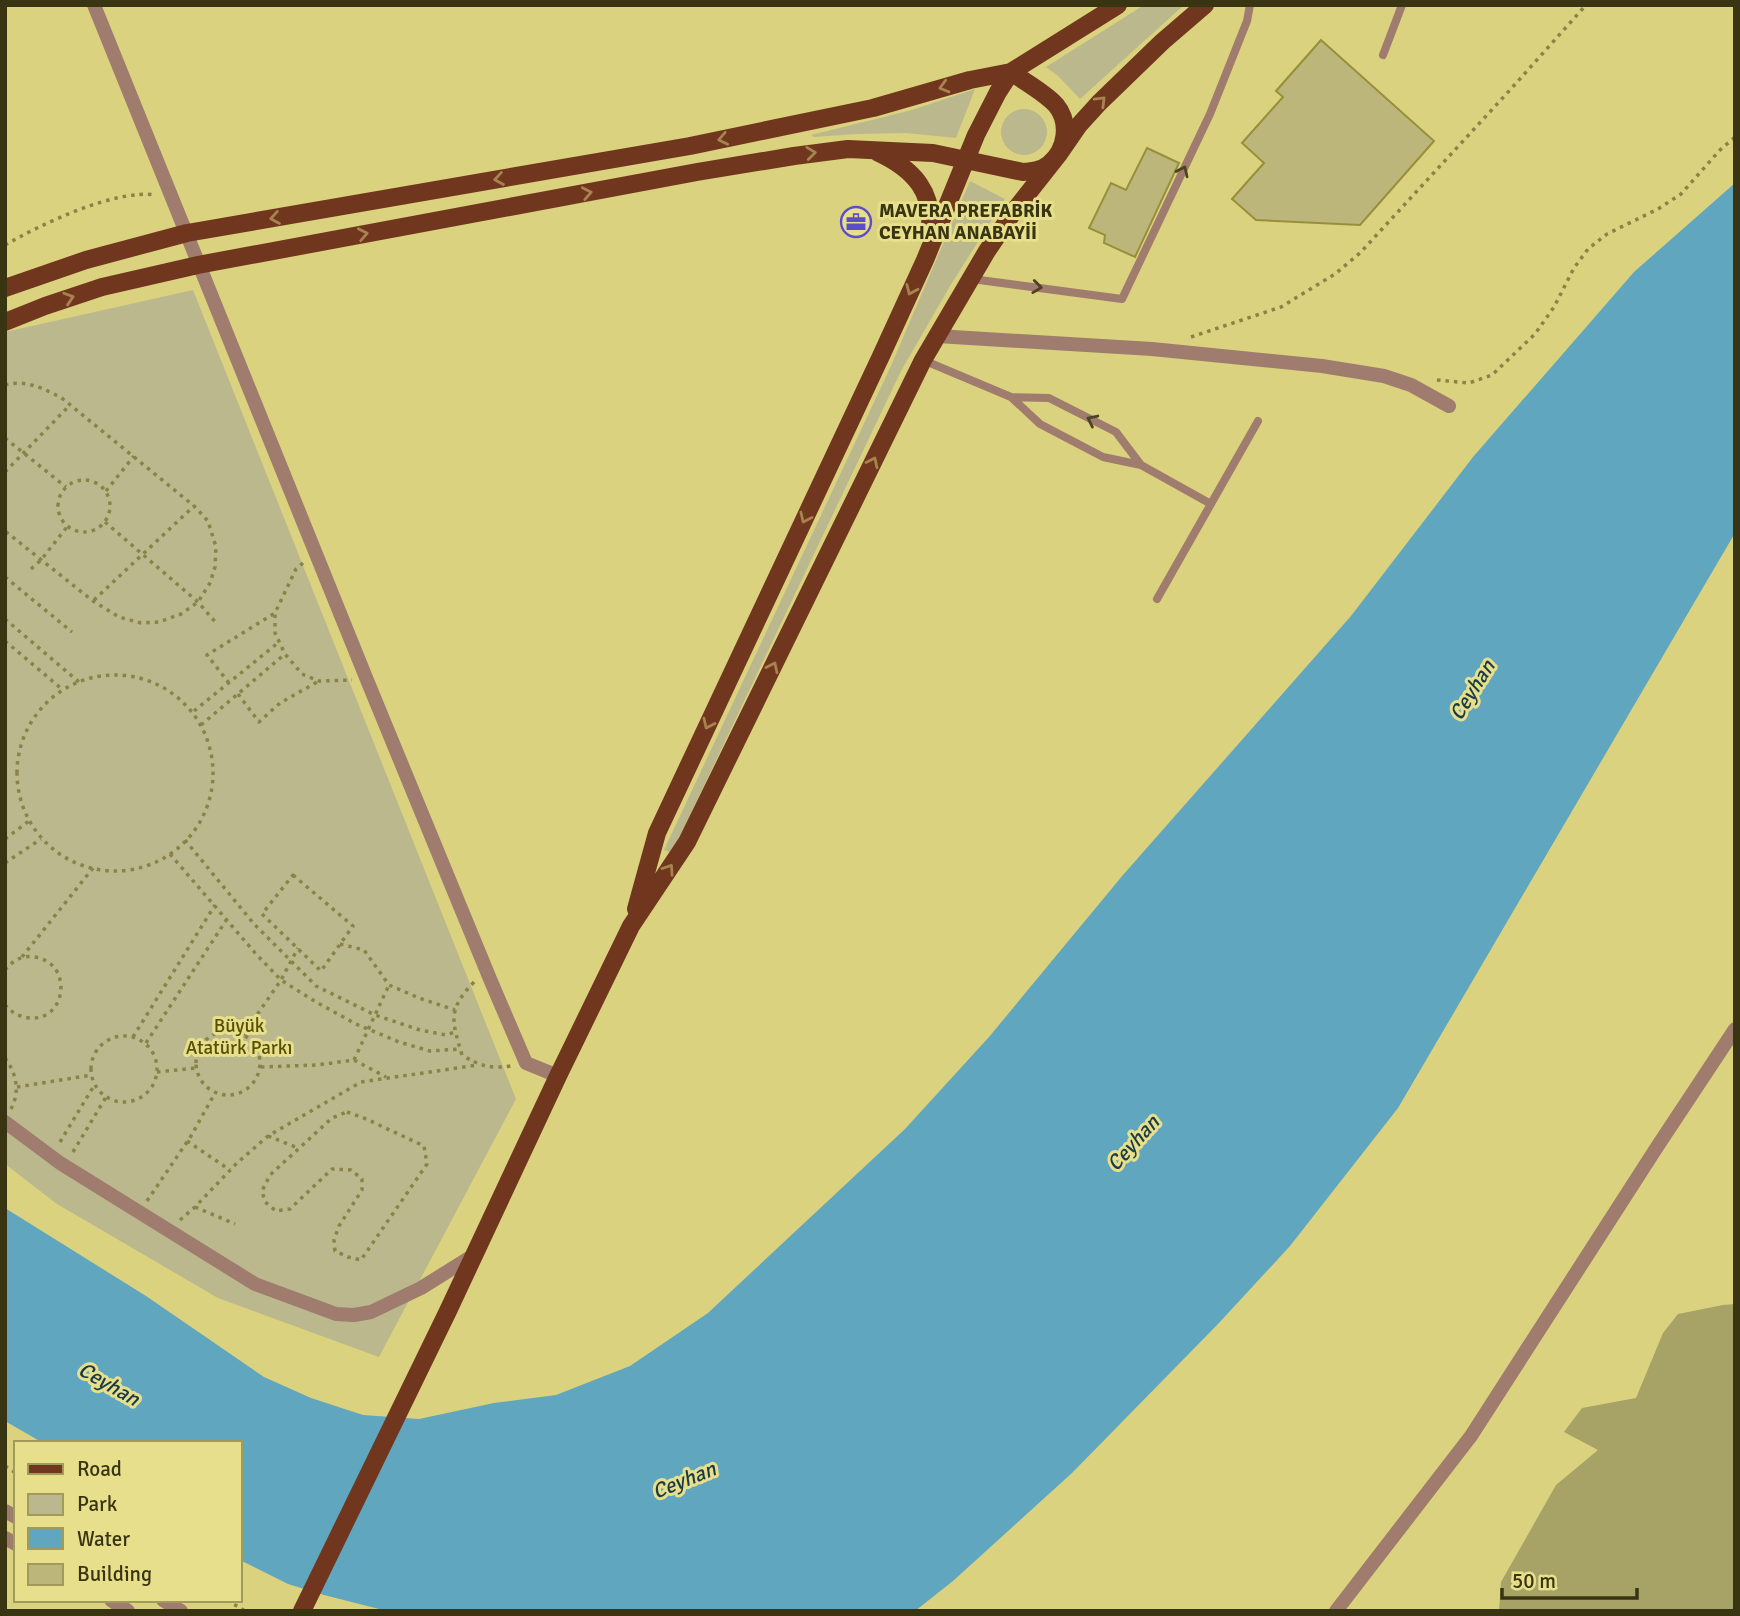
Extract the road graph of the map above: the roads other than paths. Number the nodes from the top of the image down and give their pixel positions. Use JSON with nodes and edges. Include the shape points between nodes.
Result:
{"nodes":[{"id":1,"x":94,"y":5,"type":"edge"},
{"id":2,"x":1118,"y":5,"type":"edge"},
{"id":3,"x":1205,"y":5,"type":"edge"},
{"id":4,"x":1250,"y":5,"type":"edge"},
{"id":5,"x":1402,"y":5,"type":"edge"},
{"id":6,"x":1383,"y":55,"type":"dead end"},
{"id":7,"x":1011,"y":72,"type":"junction"},
{"id":8,"x":870,"y":149,"type":"junction"},
{"id":9,"x":1059,"y":154,"type":"junction"},
{"id":10,"x":965,"y":159,"type":"junction"},
{"id":11,"x":187,"y":233,"type":"junction"},
{"id":12,"x":925,"y":260,"type":"junction"},
{"id":13,"x":198,"y":265,"type":"junction"},
{"id":14,"x":970,"y":278,"type":"junction"},
{"id":15,"x":5,"y":288,"type":"edge"},
{"id":16,"x":5,"y":322,"type":"edge"},
{"id":17,"x":937,"y":336,"type":"junction"},
{"id":18,"x":923,"y":360,"type":"junction"},
{"id":19,"x":1011,"y":397,"type":"junction"},
{"id":20,"x":1449,"y":406,"type":"dead end"},
{"id":21,"x":1258,"y":421,"type":"dead end"},
{"id":22,"x":1142,"y":465,"type":"junction"},
{"id":23,"x":1211,"y":504,"type":"junction"},
{"id":24,"x":1157,"y":599,"type":"dead end"},
{"id":25,"x":631,"y":926,"type":"junction"},
{"id":26,"x":1735,"y":1029,"type":"edge"},
{"id":27,"x":558,"y":1076,"type":"junction"},
{"id":28,"x":8,"y":1117,"type":"edge"},
{"id":29,"x":474,"y":1255,"type":"junction"},
{"id":30,"x":302,"y":1611,"type":"edge"},
{"id":31,"x":1336,"y":1611,"type":"edge"}],
"edges":[{"from":1,"to":11,"type":"street"},
{"from":2,"to":7,"type":"main road"},
{"from":9,"to":3,"type":"main road","one_way":true,"via":[[1099,103]]},
{"from":14,"to":4,"type":"lane","one_way":true,"via":[[1122,299],[1210,114]]},
{"from":5,"to":6,"type":"lane"},
{"from":7,"to":9,"type":"main road","via":[[1056,106],[1063,117],[1064,143]]},
{"from":7,"to":10,"type":"main road"},
{"from":7,"to":11,"type":"main road","one_way":true,"via":[[873,108],[690,146]]},
{"from":8,"to":10,"type":"main road"},
{"from":8,"to":12,"type":"main road","via":[[898,163],[925,192],[931,224]]},
{"from":13,"to":8,"type":"main road","one_way":true,"via":[[697,172]]},
{"from":9,"to":10,"type":"main road","via":[[1037,171],[1023,172]]},
{"from":9,"to":14,"type":"main road"},
{"from":10,"to":12,"type":"main road"},
{"from":11,"to":13,"type":"street"},
{"from":11,"to":15,"type":"main road"},
{"from":12,"to":25,"type":"main road","one_way":true,"via":[[657,833]]},
{"from":16,"to":13,"type":"main road","one_way":true,"via":[[102,287]]},
{"from":13,"to":27,"type":"street","via":[[526,1063]]},
{"from":14,"to":17,"type":"main road"},
{"from":17,"to":18,"type":"main road"},
{"from":17,"to":20,"type":"street","via":[[1152,349],[1322,366],[1384,376]]},
{"from":18,"to":19,"type":"lane"},
{"from":25,"to":18,"type":"main road","one_way":true,"via":[[687,842]]},
{"from":19,"to":22,"type":"lane","via":[[1040,424],[1103,457]]},
{"from":22,"to":19,"type":"lane","one_way":true,"via":[[1116,432],[1049,398]]},
{"from":21,"to":23,"type":"lane"},
{"from":22,"to":23,"type":"lane"},
{"from":23,"to":24,"type":"lane"},
{"from":25,"to":27,"type":"main road"},
{"from":26,"to":31,"type":"street","via":[[1471,1436]]},
{"from":27,"to":29,"type":"main road"},
{"from":28,"to":29,"type":"street","via":[[64,1166],[255,1284],[336,1314],[370,1312]]},
{"from":29,"to":30,"type":"main road"}]}
